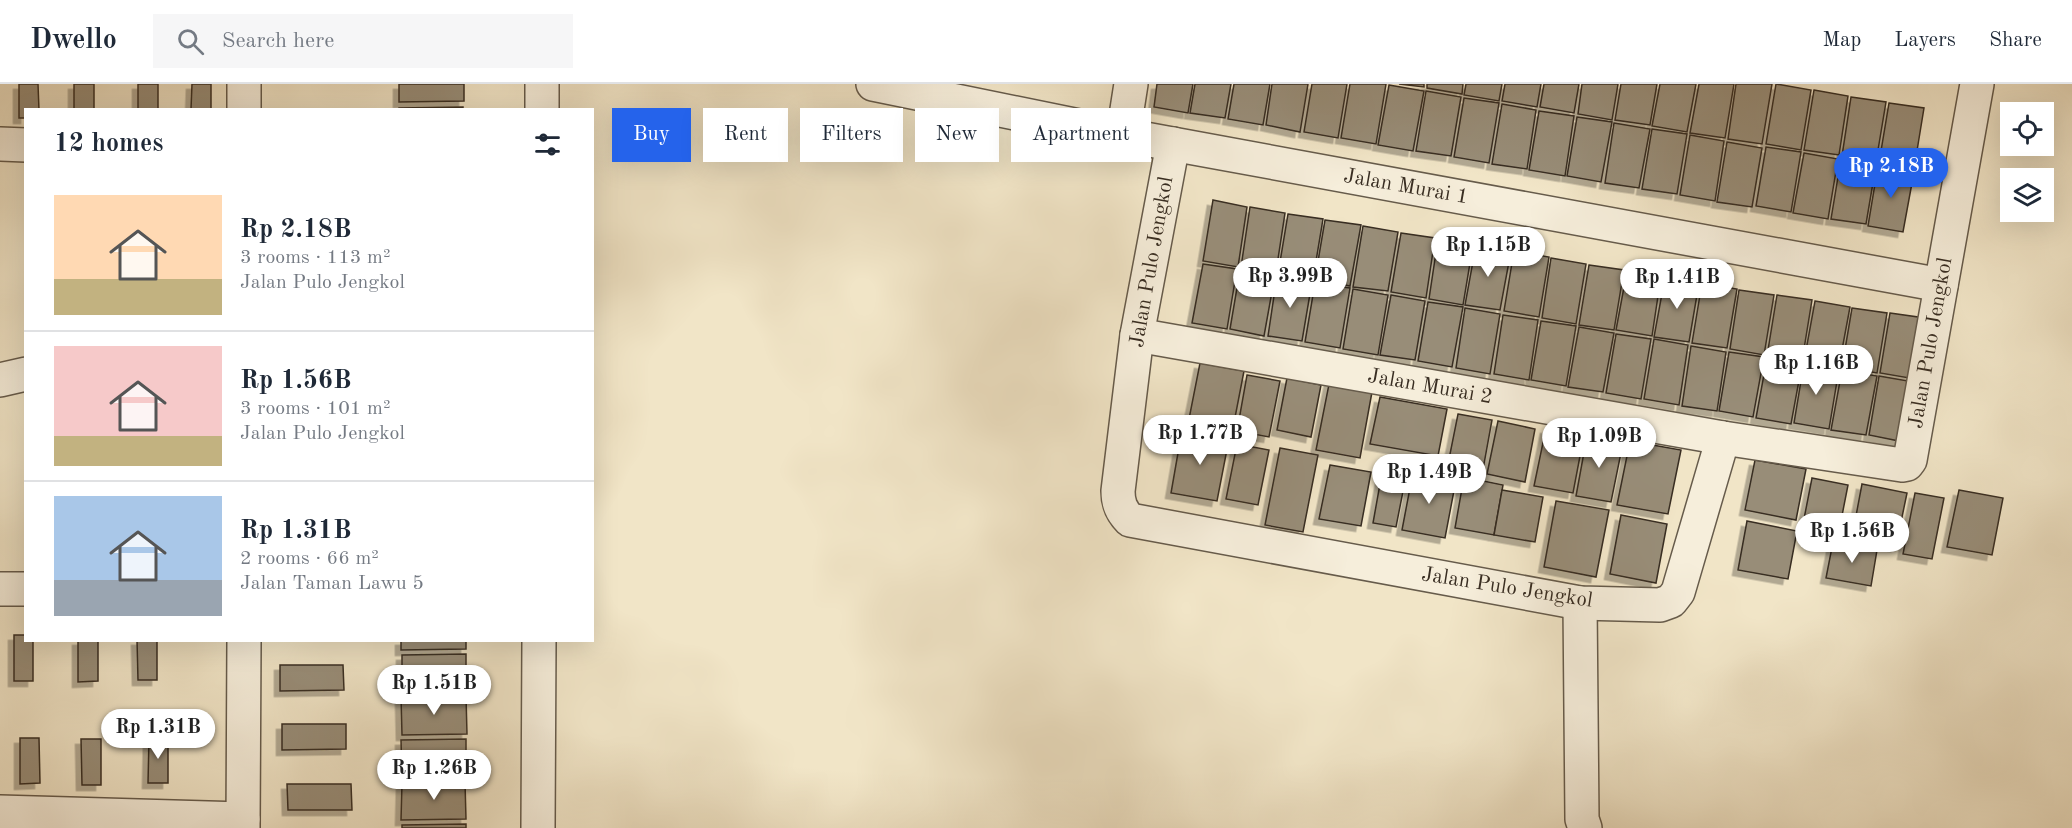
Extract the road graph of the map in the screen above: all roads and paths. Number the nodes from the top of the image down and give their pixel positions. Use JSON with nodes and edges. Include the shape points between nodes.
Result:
{"nodes":[{"id":1,"x":244,"y":84,"type":"edge"},
{"id":2,"x":542,"y":84,"type":"edge"},
{"id":3,"x":873,"y":84,"type":"edge"},
{"id":4,"x":1131,"y":84,"type":"edge"},
{"id":5,"x":1977,"y":84,"type":"edge"},
{"id":6,"x":244,"y":108,"type":"edge"},
{"id":7,"x":542,"y":108,"type":"edge"},
{"id":8,"x":1127,"y":108,"type":"edge"},
{"id":9,"x":1011,"y":112,"type":"edge"},
{"id":10,"x":1151,"y":140,"type":"edge"},
{"id":11,"x":0,"y":144,"type":"edge"},
{"id":12,"x":1173,"y":144,"type":"junction"},
{"id":13,"x":24,"y":145,"type":"edge"},
{"id":14,"x":1941,"y":285,"type":"junction"},
{"id":15,"x":1137,"y":335,"type":"junction"},
{"id":16,"x":24,"y":374,"type":"edge"},
{"id":17,"x":0,"y":380,"type":"edge"},
{"id":18,"x":1723,"y":438,"type":"junction"},
{"id":19,"x":0,"y":589,"type":"edge"},
{"id":20,"x":24,"y":589,"type":"edge"},
{"id":21,"x":1580,"y":603,"type":"junction"},
{"id":22,"x":244,"y":642,"type":"edge"},
{"id":23,"x":539,"y":642,"type":"edge"},
{"id":24,"x":0,"y":812,"type":"edge"},
{"id":25,"x":243,"y":824,"type":"edge"},
{"id":26,"x":538,"y":828,"type":"edge"},
{"id":27,"x":1585,"y":828,"type":"edge"}],
"edges":[{"from":1,"to":6,"type":"street"},
{"from":2,"to":7,"type":"street"},
{"from":3,"to":9,"type":"street","name":"Jalan Murai 1"},
{"from":4,"to":8,"type":"street"},
{"from":5,"to":14,"type":"street","name":"Jalan Pulo Jengkol"},
{"from":10,"to":12,"type":"street","name":"Jalan Murai 1"},
{"from":11,"to":13,"type":"street"},
{"from":12,"to":14,"type":"street","name":"Jalan Murai 1"},
{"from":12,"to":15,"type":"street","name":"Jalan Pulo Jengkol"},
{"from":14,"to":18,"type":"street","name":"Jalan Pulo Jengkol","via":[[1910,462],[1902,465]]},
{"from":15,"to":18,"type":"street","name":"Jalan Murai 2"},
{"from":15,"to":21,"type":"street","name":"Jalan Pulo Jengkol","via":[[1118,491],[1120,506],[1130,520]]},
{"from":16,"to":17,"type":"street"},
{"from":18,"to":21,"type":"street","name":"Jalan Pulo Jengkol","via":[[1676,597],[1660,605]]},
{"from":19,"to":20,"type":"street"},
{"from":21,"to":27,"type":"street"},
{"from":22,"to":25,"type":"street"},
{"from":23,"to":26,"type":"street"},
{"from":24,"to":25,"type":"street"}]}
